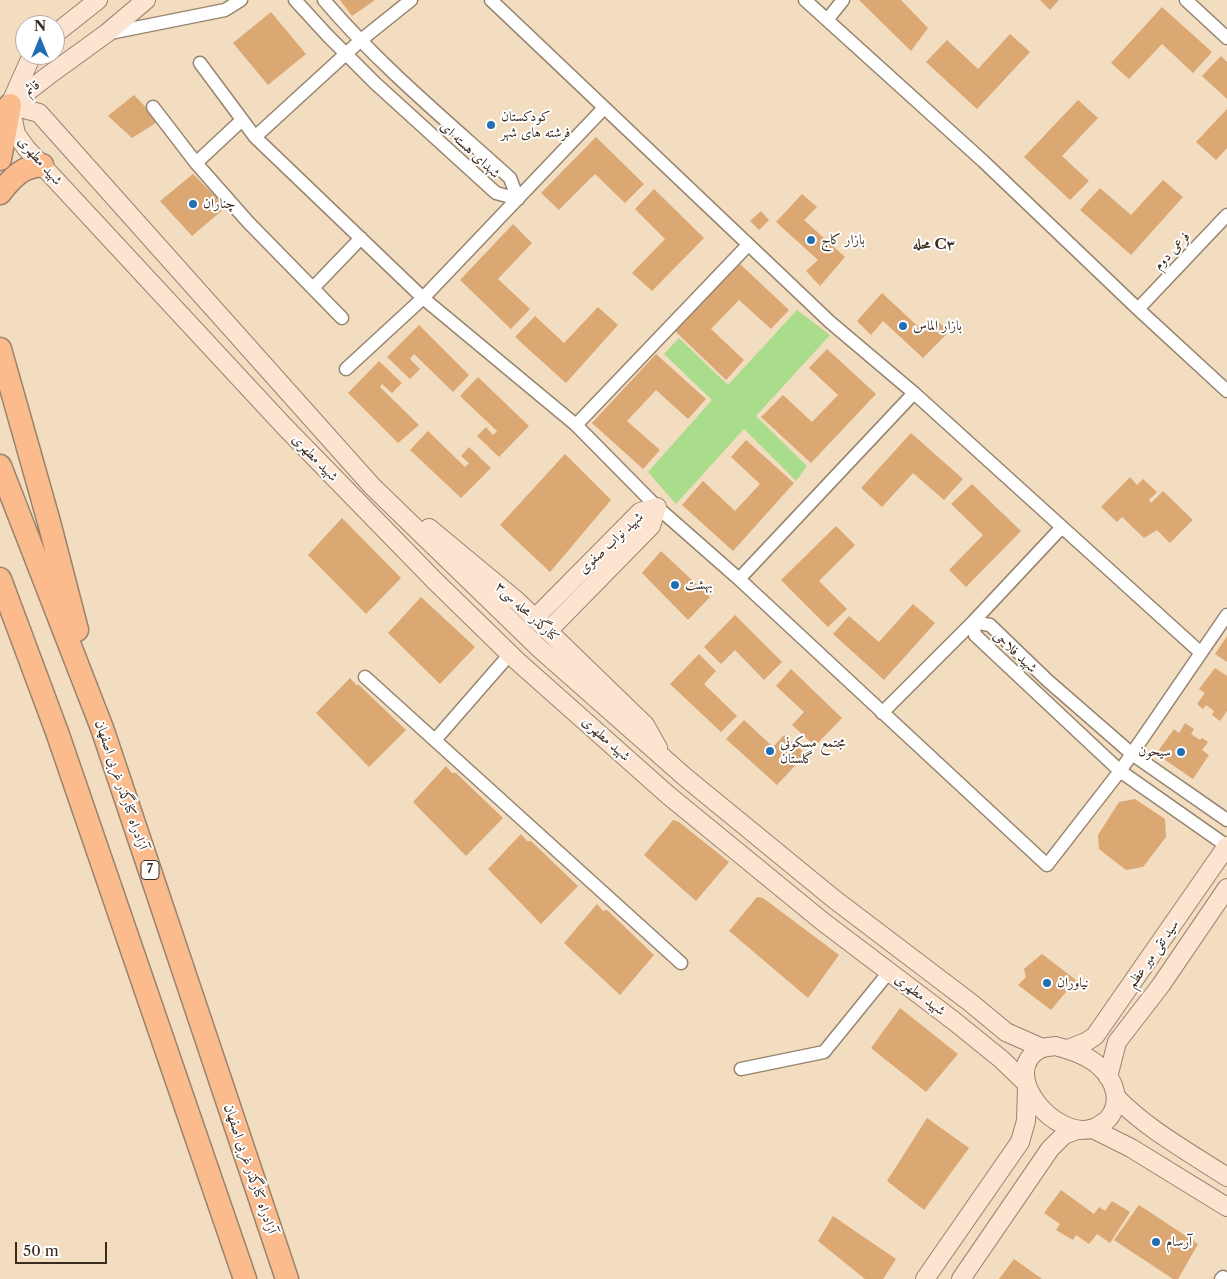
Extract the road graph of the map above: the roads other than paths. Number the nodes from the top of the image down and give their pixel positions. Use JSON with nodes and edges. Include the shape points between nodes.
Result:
{"nodes":[{"id":1,"x":98,"y":0,"type":"edge"},
{"id":2,"x":146,"y":0,"type":"edge"},
{"id":3,"x":241,"y":0,"type":"edge"},
{"id":4,"x":295,"y":0,"type":"edge"},
{"id":5,"x":324,"y":0,"type":"edge"},
{"id":6,"x":411,"y":0,"type":"edge"},
{"id":7,"x":491,"y":0,"type":"edge"},
{"id":8,"x":805,"y":0,"type":"edge"},
{"id":9,"x":843,"y":0,"type":"edge"},
{"id":10,"x":1186,"y":0,"type":"edge"},
{"id":11,"x":827,"y":20,"type":"junction"},
{"id":12,"x":65,"y":26,"type":"edge"},
{"id":13,"x":107,"y":33,"type":"junction"},
{"id":14,"x":1227,"y":38,"type":"edge"},
{"id":15,"x":361,"y":40,"type":"junction"},
{"id":16,"x":346,"y":53,"type":"junction"},
{"id":17,"x":200,"y":63,"type":"dead end"},
{"id":18,"x":27,"y":65,"type":"edge"},
{"id":19,"x":32,"y":65,"type":"edge"},
{"id":20,"x":49,"y":75,"type":"junction"},
{"id":21,"x":153,"y":107,"type":"dead end"},
{"id":22,"x":604,"y":108,"type":"junction"},
{"id":23,"x":5,"y":111,"type":"edge"},
{"id":24,"x":242,"y":120,"type":"junction"},
{"id":25,"x":0,"y":128,"type":"edge"},
{"id":26,"x":255,"y":136,"type":"junction"},
{"id":27,"x":0,"y":160,"type":"edge"},
{"id":28,"x":196,"y":162,"type":"junction"},
{"id":29,"x":42,"y":165,"type":"junction"},
{"id":30,"x":0,"y":193,"type":"edge"},
{"id":31,"x":518,"y":199,"type":"junction"},
{"id":32,"x":1227,"y":215,"type":"edge"},
{"id":33,"x":361,"y":238,"type":"junction"},
{"id":34,"x":748,"y":245,"type":"junction"},
{"id":35,"x":313,"y":288,"type":"junction"},
{"id":36,"x":423,"y":298,"type":"junction"},
{"id":37,"x":1138,"y":309,"type":"junction"},
{"id":38,"x":342,"y":318,"type":"dead end"},
{"id":39,"x":0,"y":348,"type":"edge"},
{"id":40,"x":346,"y":369,"type":"dead end"},
{"id":41,"x":1227,"y":391,"type":"edge"},
{"id":42,"x":914,"y":393,"type":"junction"},
{"id":43,"x":576,"y":425,"type":"junction"},
{"id":44,"x":0,"y":466,"type":"edge"},
{"id":45,"x":372,"y":486,"type":"junction"},
{"id":46,"x":657,"y":507,"type":"junction"},
{"id":47,"x":1062,"y":527,"type":"junction"},
{"id":48,"x":0,"y":579,"type":"edge"},
{"id":49,"x":739,"y":580,"type":"junction"},
{"id":50,"x":554,"y":598,"type":"junction"},
{"id":51,"x":566,"y":613,"type":"junction"},
{"id":52,"x":1227,"y":615,"type":"edge"},
{"id":53,"x":535,"y":618,"type":"junction"},
{"id":54,"x":973,"y":622,"type":"junction"},
{"id":55,"x":548,"y":631,"type":"junction"},
{"id":56,"x":1201,"y":653,"type":"junction"},
{"id":57,"x":510,"y":654,"type":"junction"},
{"id":58,"x":365,"y":677,"type":"dead end"},
{"id":59,"x":882,"y":713,"type":"junction"},
{"id":60,"x":102,"y":728,"type":"junction"},
{"id":61,"x":435,"y":740,"type":"junction"},
{"id":62,"x":1132,"y":754,"type":"junction"},
{"id":63,"x":663,"y":758,"type":"junction"},
{"id":64,"x":1120,"y":771,"type":"junction"},
{"id":65,"x":1215,"y":812,"type":"junction"},
{"id":66,"x":1227,"y":820,"type":"edge"},
{"id":67,"x":1204,"y":830,"type":"junction"},
{"id":68,"x":1227,"y":846,"type":"edge"},
{"id":69,"x":1227,"y":888,"type":"edge"},
{"id":70,"x":681,"y":964,"type":"dead end"},
{"id":71,"x":889,"y":972,"type":"junction"},
{"id":72,"x":992,"y":1020,"type":"junction"},
{"id":73,"x":974,"y":1037,"type":"junction"},
{"id":74,"x":1042,"y":1048,"type":"junction"},
{"id":75,"x":1068,"y":1049,"type":"junction"},
{"id":76,"x":740,"y":1069,"type":"dead end"},
{"id":77,"x":1108,"y":1077,"type":"junction"},
{"id":78,"x":1027,"y":1084,"type":"junction"},
{"id":79,"x":1117,"y":1098,"type":"junction"},
{"id":80,"x":1085,"y":1129,"type":"junction"},
{"id":81,"x":1175,"y":1143,"type":"junction"},
{"id":82,"x":1153,"y":1162,"type":"junction"},
{"id":83,"x":1227,"y":1177,"type":"edge"},
{"id":84,"x":1227,"y":1208,"type":"edge"},
{"id":85,"x":245,"y":1279,"type":"edge"},
{"id":86,"x":288,"y":1279,"type":"edge"},
{"id":87,"x":925,"y":1279,"type":"edge"},
{"id":88,"x":961,"y":1279,"type":"edge"}],
"edges":[{"from":1,"to":12,"type":"main road"},
{"from":2,"to":13,"type":"main road","name":"قائم"},
{"from":3,"to":13,"type":"street","via":[[225,10]]},
{"from":4,"to":16,"type":"street","name":"شهدای هسته ای"},
{"from":5,"to":15,"type":"street","name":"شهدای هسته ای"},
{"from":6,"to":15,"type":"street"},
{"from":7,"to":22,"type":"street"},
{"from":8,"to":11,"type":"street"},
{"from":9,"to":11,"type":"street"},
{"from":10,"to":14,"type":"street"},
{"from":11,"to":37,"type":"street","via":[[983,161]]},
{"from":13,"to":20,"type":"main road","name":"قائم"},
{"from":15,"to":16,"type":"street"},
{"from":15,"to":31,"type":"street","name":"شهدای هسته ای","via":[[510,178]]},
{"from":16,"to":26,"type":"street"},
{"from":16,"to":31,"type":"street","name":"شهدای هسته ای","via":[[496,193]]},
{"from":17,"to":24,"type":"street"},
{"from":18,"to":23,"type":"main road","name":"قائم"},
{"from":19,"to":20,"type":"main road","via":[[36,72]]},
{"from":20,"to":23,"type":"main road","name":"قائم"},
{"from":21,"to":28,"type":"street"},
{"from":22,"to":31,"type":"street"},
{"from":22,"to":34,"type":"street"},
{"from":23,"to":25,"type":"main road"},
{"from":23,"to":27,"type":"highway"},
{"from":23,"to":29,"type":"main road","name":"شهید مطهری","via":[[16,134]]},
{"from":23,"to":45,"type":"main road","name":"شهید مطهری","via":[[40,113]]},
{"from":24,"to":26,"type":"street"},
{"from":24,"to":28,"type":"street"},
{"from":26,"to":33,"type":"street"},
{"from":28,"to":35,"type":"street","via":[[248,222]]},
{"from":29,"to":30,"type":"highway","via":[[27,168]]},
{"from":29,"to":57,"type":"main road","name":"شهید مطهری","via":[[284,426]]},
{"from":31,"to":36,"type":"street"},
{"from":32,"to":37,"type":"street","name":"فرعی دوم"},
{"from":33,"to":35,"type":"street"},
{"from":33,"to":36,"type":"street"},
{"from":34,"to":42,"type":"street","via":[[830,322]]},
{"from":34,"to":43,"type":"street"},
{"from":35,"to":38,"type":"street"},
{"from":36,"to":40,"type":"street"},
{"from":36,"to":43,"type":"street"},
{"from":37,"to":41,"type":"street"},
{"from":39,"to":60,"type":"highway"},
{"from":42,"to":47,"type":"street"},
{"from":42,"to":49,"type":"street"},
{"from":43,"to":46,"type":"street"},
{"from":44,"to":60,"type":"highway","name":"آزادراه کنارگذر غربی اصفهان","number":"7"},
{"from":45,"to":53,"type":"main road","name":"کنارگذر محله سی۳","via":[[394,498]]},
{"from":45,"to":63,"type":"main road","name":"شهید مطهری","via":[[540,649]]},
{"from":46,"to":49,"type":"street"},
{"from":46,"to":50,"type":"main road","name":"شهید نواب صفوی","via":[[640,512]]},
{"from":46,"to":51,"type":"main road","name":"شهید نواب صفوی","via":[[651,526]]},
{"from":47,"to":54,"type":"street"},
{"from":47,"to":56,"type":"street"},
{"from":48,"to":85,"type":"highway","via":[[57,732]]},
{"from":49,"to":59,"type":"street"},
{"from":50,"to":51,"type":"main road","via":[[553,608],[557,613]]},
{"from":50,"to":53,"type":"main road","name":"شهید نواب صفوی"},
{"from":51,"to":55,"type":"main road","name":"شهید نواب صفوی"},
{"from":52,"to":56,"type":"street"},
{"from":53,"to":55,"type":"main road","name":"کنارگذر محله سی۳"},
{"from":54,"to":59,"type":"street"},
{"from":54,"to":62,"type":"street","name":"شهید فلاحی","via":[[990,626]]},
{"from":54,"to":64,"type":"street","name":"شهید فلاحی","via":[[975,635]]},
{"from":55,"to":63,"type":"main road","name":"کنارگذر محله سی۳","via":[[646,725]]},
{"from":56,"to":62,"type":"street"},
{"from":57,"to":61,"type":"street"},
{"from":57,"to":71,"type":"main road","name":"شهید مطهری","via":[[668,795]]},
{"from":58,"to":61,"type":"street"},
{"from":59,"to":64,"type":"street","via":[[1047,865]]},
{"from":60,"to":86,"type":"highway","name":"آزادراه کنارگذر غربی اصفهان","number":"7"},
{"from":61,"to":70,"type":"street"},
{"from":62,"to":64,"type":"street"},
{"from":62,"to":65,"type":"street","name":"شهید فلاحی"},
{"from":63,"to":72,"type":"main road","name":"شهید مطهری","via":[[834,899]]},
{"from":64,"to":67,"type":"street","name":"شهید فلاحی"},
{"from":65,"to":66,"type":"street","name":"شهید فلاحی"},
{"from":65,"to":67,"type":"street","via":[[1218,823],[1214,830]]},
{"from":67,"to":68,"type":"street","name":"شهید فلاحی"},
{"from":68,"to":75,"type":"main road","name":"سید تقی میر عظم","via":[[1095,1036]]},
{"from":69,"to":77,"type":"main road","name":"سید تقی میر عظم","via":[[1161,985],[1117,1042]]},
{"from":71,"to":73,"type":"main road","name":"شهید مطهری"},
{"from":71,"to":76,"type":"street","via":[[824,1052]]},
{"from":72,"to":73,"type":"main road","via":[[989,1031]]},
{"from":72,"to":74,"type":"main road","name":"شهید مطهری","via":[[1006,1032]]},
{"from":73,"to":78,"type":"main road","name":"شهید مطهری"},
{"from":74,"to":75,"type":"main road"},
{"from":74,"to":78,"type":"main road","via":[[1030,1057],[1025,1070]]},
{"from":75,"to":77,"type":"main road","via":[[1100,1067]]},
{"from":77,"to":79,"type":"main road"},
{"from":78,"to":80,"type":"main road","via":[[1044,1112],[1061,1125]]},
{"from":78,"to":87,"type":"main road","via":[[1026,1121],[1020,1142]]},
{"from":79,"to":80,"type":"main road","via":[[1109,1118]]},
{"from":79,"to":81,"type":"main road","via":[[1144,1123]]},
{"from":80,"to":82,"type":"main road","via":[[1131,1148]]},
{"from":80,"to":88,"type":"main road","via":[[1064,1135],[1050,1149]]},
{"from":81,"to":82,"type":"main road","via":[[1156,1147]]},
{"from":81,"to":83,"type":"main road"},
{"from":82,"to":84,"type":"main road"}]}
